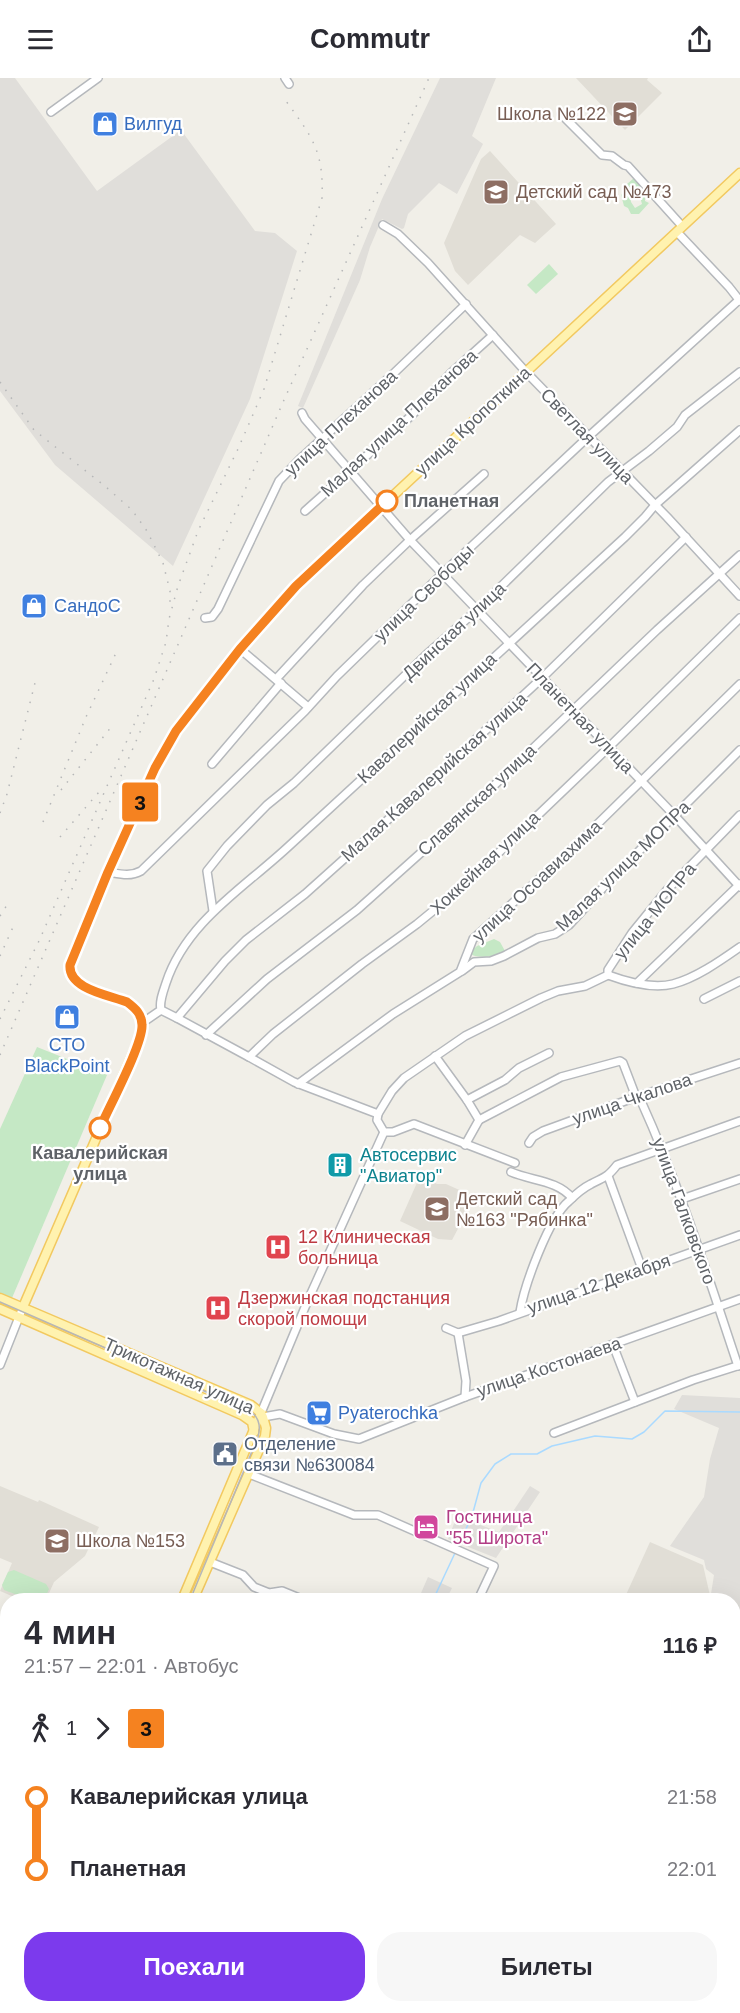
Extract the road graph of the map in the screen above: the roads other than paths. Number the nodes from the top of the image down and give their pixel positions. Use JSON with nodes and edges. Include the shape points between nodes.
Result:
{"nodes":[{"id":1,"x":98,"y":78,"type":"edge"},
{"id":2,"x":51,"y":112,"type":"dead end"},
{"id":3,"x":561,"y":114,"type":"dead end"},
{"id":4,"x":740,"y":172,"type":"edge"},
{"id":5,"x":383,"y":225,"type":"dead end"},
{"id":6,"x":680,"y":229,"type":"junction"},
{"id":7,"x":740,"y":300,"type":"edge"},
{"id":8,"x":466,"y":304,"type":"junction"},
{"id":9,"x":492,"y":334,"type":"junction"},
{"id":10,"x":525,"y":372,"type":"junction"},
{"id":11,"x":740,"y":372,"type":"edge"},
{"id":12,"x":302,"y":413,"type":"dead end"},
{"id":13,"x":740,"y":430,"type":"edge"},
{"id":14,"x":588,"y":437,"type":"junction"},
{"id":15,"x":322,"y":438,"type":"junction"},
{"id":16,"x":350,"y":471,"type":"junction"},
{"id":17,"x":621,"y":471,"type":"junction"},
{"id":18,"x":484,"y":474,"type":"dead end"},
{"id":19,"x":655,"y":505,"type":"junction"},
{"id":20,"x":380,"y":507,"type":"junction"},
{"id":21,"x":305,"y":511,"type":"dead end"},
{"id":22,"x":686,"y":537,"type":"junction"},
{"id":23,"x":410,"y":540,"type":"junction"},
{"id":24,"x":740,"y":555,"type":"edge"},
{"id":25,"x":720,"y":573,"type":"junction"},
{"id":26,"x":442,"y":574,"type":"junction"},
{"id":27,"x":740,"y":596,"type":"edge"},
{"id":28,"x":477,"y":610,"type":"junction"},
{"id":29,"x":205,"y":618,"type":"dead end"},
{"id":30,"x":740,"y":618,"type":"edge"},
{"id":31,"x":508,"y":643,"type":"junction"},
{"id":32,"x":240,"y":649,"type":"junction"},
{"id":33,"x":542,"y":678,"type":"junction"},
{"id":34,"x":279,"y":681,"type":"junction"},
{"id":35,"x":740,"y":684,"type":"edge"},
{"id":36,"x":308,"y":707,"type":"junction"},
{"id":37,"x":573,"y":711,"type":"junction"},
{"id":38,"x":608,"y":748,"type":"junction"},
{"id":39,"x":740,"y":750,"type":"edge"},
{"id":40,"x":212,"y":764,"type":"dead end"},
{"id":41,"x":641,"y":782,"type":"junction"},
{"id":42,"x":740,"y":815,"type":"edge"},
{"id":43,"x":675,"y":816,"type":"junction"},
{"id":44,"x":706,"y":849,"type":"junction"},
{"id":45,"x":108,"y":872,"type":"junction"},
{"id":46,"x":739,"y":885,"type":"edge"},
{"id":47,"x":213,"y":911,"type":"junction"},
{"id":48,"x":740,"y":947,"type":"edge"},
{"id":49,"x":466,"y":955,"type":"junction"},
{"id":50,"x":474,"y":962,"type":"junction"},
{"id":51,"x":460,"y":972,"type":"junction"},
{"id":52,"x":608,"y":975,"type":"junction"},
{"id":53,"x":740,"y":981,"type":"edge"},
{"id":54,"x":637,"y":983,"type":"junction"},
{"id":55,"x":704,"y":999,"type":"dead end"},
{"id":56,"x":161,"y":1011,"type":"junction"},
{"id":57,"x":179,"y":1016,"type":"junction"},
{"id":58,"x":142,"y":1023,"type":"junction"},
{"id":59,"x":206,"y":1035,"type":"junction"},
{"id":60,"x":549,"y":1053,"type":"dead end"},
{"id":61,"x":435,"y":1056,"type":"junction"},
{"id":62,"x":249,"y":1057,"type":"junction"},
{"id":63,"x":740,"y":1063,"type":"edge"},
{"id":64,"x":298,"y":1084,"type":"junction"},
{"id":65,"x":636,"y":1097,"type":"junction"},
{"id":66,"x":467,"y":1100,"type":"junction"},
{"id":67,"x":378,"y":1114,"type":"junction"},
{"id":68,"x":479,"y":1120,"type":"junction"},
{"id":69,"x":740,"y":1122,"type":"edge"},
{"id":70,"x":384,"y":1132,"type":"junction"},
{"id":71,"x":529,"y":1143,"type":"dead end"},
{"id":72,"x":465,"y":1145,"type":"junction"},
{"id":73,"x":663,"y":1150,"type":"junction"},
{"id":74,"x":515,"y":1163,"type":"dead end"},
{"id":75,"x":511,"y":1172,"type":"dead end"},
{"id":76,"x":608,"y":1176,"type":"junction"},
{"id":77,"x":740,"y":1179,"type":"edge"},
{"id":78,"x":572,"y":1198,"type":"junction"},
{"id":79,"x":682,"y":1199,"type":"junction"},
{"id":80,"x":740,"y":1235,"type":"edge"},
{"id":81,"x":699,"y":1249,"type":"junction"},
{"id":82,"x":642,"y":1269,"type":"junction"},
{"id":83,"x":0,"y":1298,"type":"edge"},
{"id":84,"x":740,"y":1299,"type":"edge"},
{"id":85,"x":23,"y":1307,"type":"junction"},
{"id":86,"x":719,"y":1307,"type":"junction"},
{"id":87,"x":0,"y":1309,"type":"edge"},
{"id":88,"x":520,"y":1312,"type":"junction"},
{"id":89,"x":19,"y":1317,"type":"junction"},
{"id":90,"x":446,"y":1328,"type":"dead end"},
{"id":91,"x":458,"y":1333,"type":"junction"},
{"id":92,"x":613,"y":1345,"type":"junction"},
{"id":93,"x":131,"y":1353,"type":"junction"},
{"id":94,"x":0,"y":1365,"type":"edge"},
{"id":95,"x":128,"y":1365,"type":"junction"},
{"id":96,"x":739,"y":1366,"type":"edge"},
{"id":97,"x":465,"y":1397,"type":"junction"},
{"id":98,"x":635,"y":1402,"type":"junction"},
{"id":99,"x":262,"y":1415,"type":"junction"},
{"id":100,"x":554,"y":1433,"type":"dead end"},
{"id":101,"x":253,"y":1435,"type":"junction"},
{"id":102,"x":359,"y":1438,"type":"joint"},
{"id":103,"x":261,"y":1444,"type":"junction"},
{"id":104,"x":249,"y":1474,"type":"junction"},
{"id":105,"x":210,"y":1562,"type":"junction"},
{"id":106,"x":185,"y":1593,"type":"edge"},
{"id":107,"x":196,"y":1593,"type":"edge"},
{"id":108,"x":269,"y":1593,"type":"edge"},
{"id":109,"x":269,"y":1593,"type":"edge"},
{"id":110,"x":287,"y":1593,"type":"edge"},
{"id":111,"x":481,"y":1593,"type":"edge"}],
"edges":[{"from":1,"to":2,"type":"street"},
{"from":3,"to":6,"type":"street","via":[[602,155],[628,166]]},
{"from":4,"to":6,"type":"main road","name":"улица Кропоткина"},
{"from":5,"to":8,"type":"street","name":"Светлая улица","via":[[398,234]]},
{"from":6,"to":7,"type":"street"},
{"from":6,"to":10,"type":"main road","name":"улица Кропоткина"},
{"from":7,"to":14,"type":"street","name":"улица Свободы"},
{"from":8,"to":9,"type":"street","name":"Светлая улица"},
{"from":8,"to":15,"type":"street","name":"улица Плеханова"},
{"from":9,"to":10,"type":"street","name":"Светлая улица"},
{"from":9,"to":16,"type":"street","name":"Малая улица Плеханова"},
{"from":10,"to":14,"type":"street","name":"Светлая улица"},
{"from":10,"to":20,"type":"main road","name":"улица Кропоткина"},
{"from":11,"to":17,"type":"street","name":"Двинская улица"},
{"from":12,"to":15,"type":"street","name":"Планетная улица"},
{"from":13,"to":19,"type":"street","name":"Кавалерийская улица"},
{"from":14,"to":17,"type":"street","name":"Светлая улица"},
{"from":14,"to":26,"type":"street","name":"улица Свободы"},
{"from":15,"to":16,"type":"street","name":"Планетная улица"},
{"from":15,"to":29,"type":"street","name":"улица Плеханова","via":[[279,481],[218,609],[212,617]]},
{"from":16,"to":20,"type":"street","name":"Планетная улица"},
{"from":16,"to":21,"type":"street","name":"Малая улица Плеханова"},
{"from":17,"to":19,"type":"street","name":"Светлая улица"},
{"from":17,"to":28,"type":"street","name":"Двинская улица"},
{"from":18,"to":23,"type":"street"},
{"from":19,"to":22,"type":"street","name":"Светлая улица"},
{"from":19,"to":31,"type":"street","name":"Кавалерийская улица"},
{"from":20,"to":23,"type":"street","name":"Планетная улица"},
{"from":20,"to":32,"type":"main road","name":"улица Кропоткина","via":[[296,586]]},
{"from":22,"to":25,"type":"street","name":"Светлая улица"},
{"from":22,"to":33,"type":"street","name":"Малая Кавалерийская улица"},
{"from":23,"to":26,"type":"street","name":"Планетная улица"},
{"from":23,"to":34,"type":"street","via":[[363,585]]},
{"from":24,"to":25,"type":"street","name":"Славянская улица"},
{"from":25,"to":27,"type":"street","name":"Светлая улица"},
{"from":25,"to":37,"type":"street","name":"Славянская улица"},
{"from":26,"to":28,"type":"street","name":"Планетная улица"},
{"from":26,"to":36,"type":"street","name":"улица Свободы"},
{"from":28,"to":31,"type":"street","name":"Планетная улица"},
{"from":28,"to":47,"type":"street","name":"Двинская улица","via":[[227,846],[207,871]]},
{"from":30,"to":38,"type":"street","name":"Хоккейная улица"},
{"from":31,"to":33,"type":"street","name":"Планетная улица"},
{"from":31,"to":47,"type":"street","name":"Кавалерийская улица","via":[[256,876]]},
{"from":32,"to":34,"type":"street"},
{"from":32,"to":45,"type":"main road","name":"улица Кропоткина","via":[[170,741]]},
{"from":33,"to":37,"type":"street","name":"Планетная улица"},
{"from":33,"to":57,"type":"street","name":"Малая Кавалерийская улица","via":[[305,894],[246,940]]},
{"from":34,"to":36,"type":"street"},
{"from":34,"to":40,"type":"street"},
{"from":35,"to":41,"type":"street","name":"улица Осоавиахима"},
{"from":36,"to":45,"type":"street","name":"улица Свободы","via":[[141,871],[122,875]]},
{"from":37,"to":38,"type":"street","name":"Планетная улица"},
{"from":37,"to":59,"type":"street","name":"Славянская улица","via":[[357,910],[267,979]]},
{"from":38,"to":41,"type":"street","name":"Планетная улица"},
{"from":38,"to":62,"type":"street","name":"Хоккейная улица","via":[[467,882]]},
{"from":39,"to":43,"type":"street","name":"Малая улица МОПРа"},
{"from":41,"to":43,"type":"street","name":"Планетная улица"},
{"from":41,"to":49,"type":"street","name":"улица Осоавиахима","via":[[473,939]]},
{"from":42,"to":44,"type":"street","name":"улица МОПРа"},
{"from":43,"to":44,"type":"street","name":"Планетная улица"},
{"from":43,"to":50,"type":"street","name":"Малая улица МОПРа","via":[[569,925],[504,956]]},
{"from":44,"to":46,"type":"street","name":"Планетная улица"},
{"from":44,"to":52,"type":"street","name":"улица МОПРа","via":[[632,933]]},
{"from":45,"to":58,"type":"main road","name":"улица Кропоткина","via":[[69,972],[83,987],[127,1002],[140,1015]]},
{"from":46,"to":54,"type":"street"},
{"from":47,"to":56,"type":"street","name":"Кавалерийская улица","via":[[176,958],[161,999]]},
{"from":48,"to":54,"type":"street","via":[[672,984]]},
{"from":49,"to":50,"type":"street"},
{"from":49,"to":51,"type":"street","name":"улица Осоавиахима"},
{"from":50,"to":51,"type":"street","name":"Малая улица МОПРа"},
{"from":51,"to":64,"type":"street","via":[[402,1008]]},
{"from":52,"to":54,"type":"street"},
{"from":52,"to":61,"type":"street","name":"улица МОПРа","via":[[541,998],[465,1036]]},
{"from":53,"to":55,"type":"street"},
{"from":56,"to":57,"type":"street"},
{"from":56,"to":58,"type":"street"},
{"from":57,"to":59,"type":"street"},
{"from":58,"to":85,"type":"main road","via":[[138,1045]]},
{"from":59,"to":62,"type":"street"},
{"from":60,"to":66,"type":"street"},
{"from":61,"to":66,"type":"street"},
{"from":61,"to":67,"type":"street","name":"улица МОПРа","via":[[404,1078]]},
{"from":62,"to":64,"type":"street"},
{"from":63,"to":65,"type":"street","name":"улица Чкалова"},
{"from":64,"to":67,"type":"street"},
{"from":65,"to":68,"type":"street","name":"улица Галковского","via":[[620,1061],[561,1077]]},
{"from":65,"to":71,"type":"street","name":"улица Чкалова","via":[[537,1133]]},
{"from":65,"to":73,"type":"street","name":"улица Галковского"},
{"from":66,"to":68,"type":"street"},
{"from":67,"to":70,"type":"street"},
{"from":68,"to":72,"type":"street"},
{"from":69,"to":73,"type":"street"},
{"from":70,"to":72,"type":"street","via":[[414,1124]]},
{"from":70,"to":99,"type":"street","via":[[300,1318]]},
{"from":72,"to":74,"type":"street"},
{"from":73,"to":76,"type":"street","via":[[617,1166]]},
{"from":73,"to":79,"type":"street","name":"улица Галковского"},
{"from":75,"to":78,"type":"street","via":[[557,1185]]},
{"from":76,"to":78,"type":"street","via":[[589,1184]]},
{"from":76,"to":82,"type":"street"},
{"from":77,"to":79,"type":"street"},
{"from":78,"to":88,"type":"street","via":[[550,1229],[525,1287]]},
{"from":79,"to":81,"type":"street","name":"улица Галковского"},
{"from":80,"to":81,"type":"street","name":"улица 12 Декабря"},
{"from":81,"to":82,"type":"street","name":"улица 12 Декабря"},
{"from":81,"to":86,"type":"street","name":"улица Галковского"},
{"from":82,"to":88,"type":"street","name":"улица 12 Декабря"},
{"from":83,"to":85,"type":"main road","name":"Трикотажная улица"},
{"from":84,"to":86,"type":"street","name":"улица Костонаева"},
{"from":85,"to":89,"type":"street"},
{"from":85,"to":93,"type":"main road","name":"Трикотажная улица"},
{"from":86,"to":92,"type":"street","name":"улица Костонаева"},
{"from":86,"to":96,"type":"street","name":"улица Галковского"},
{"from":87,"to":89,"type":"main road","name":"Трикотажная улица"},
{"from":88,"to":91,"type":"street","name":"улица 12 Декабря"},
{"from":89,"to":94,"type":"street"},
{"from":89,"to":95,"type":"main road","name":"Трикотажная улица"},
{"from":90,"to":91,"type":"street"},
{"from":91,"to":97,"type":"street"},
{"from":92,"to":97,"type":"street","name":"улица Костонаева"},
{"from":92,"to":98,"type":"street"},
{"from":93,"to":95,"type":"main road","via":[[135,1360]]},
{"from":93,"to":99,"type":"main road","name":"Трикотажная улица","via":[[251,1405]]},
{"from":95,"to":101,"type":"main road","name":"Трикотажная улица","via":[[247,1417],[252,1422]]},
{"from":96,"to":98,"type":"street"},
{"from":97,"to":102,"type":"street","name":"улица Костонаева"},
{"from":98,"to":100,"type":"street"},
{"from":99,"to":101,"type":"main road"},
{"from":99,"to":102,"type":"street","name":"Трикотажная улица","via":[[280,1413],[334,1434]]},
{"from":99,"to":103,"type":"main road","via":[[266,1428]]},
{"from":101,"to":103,"type":"main road"},
{"from":101,"to":106,"type":"main road"},
{"from":103,"to":104,"type":"main road"},
{"from":104,"to":105,"type":"main road"},
{"from":104,"to":111,"type":"street","via":[[354,1515],[378,1515],[494,1566]]},
{"from":105,"to":107,"type":"main road"},
{"from":105,"to":109,"type":"street","via":[[243,1575],[254,1587]]},
{"from":108,"to":110,"type":"street"}]}
